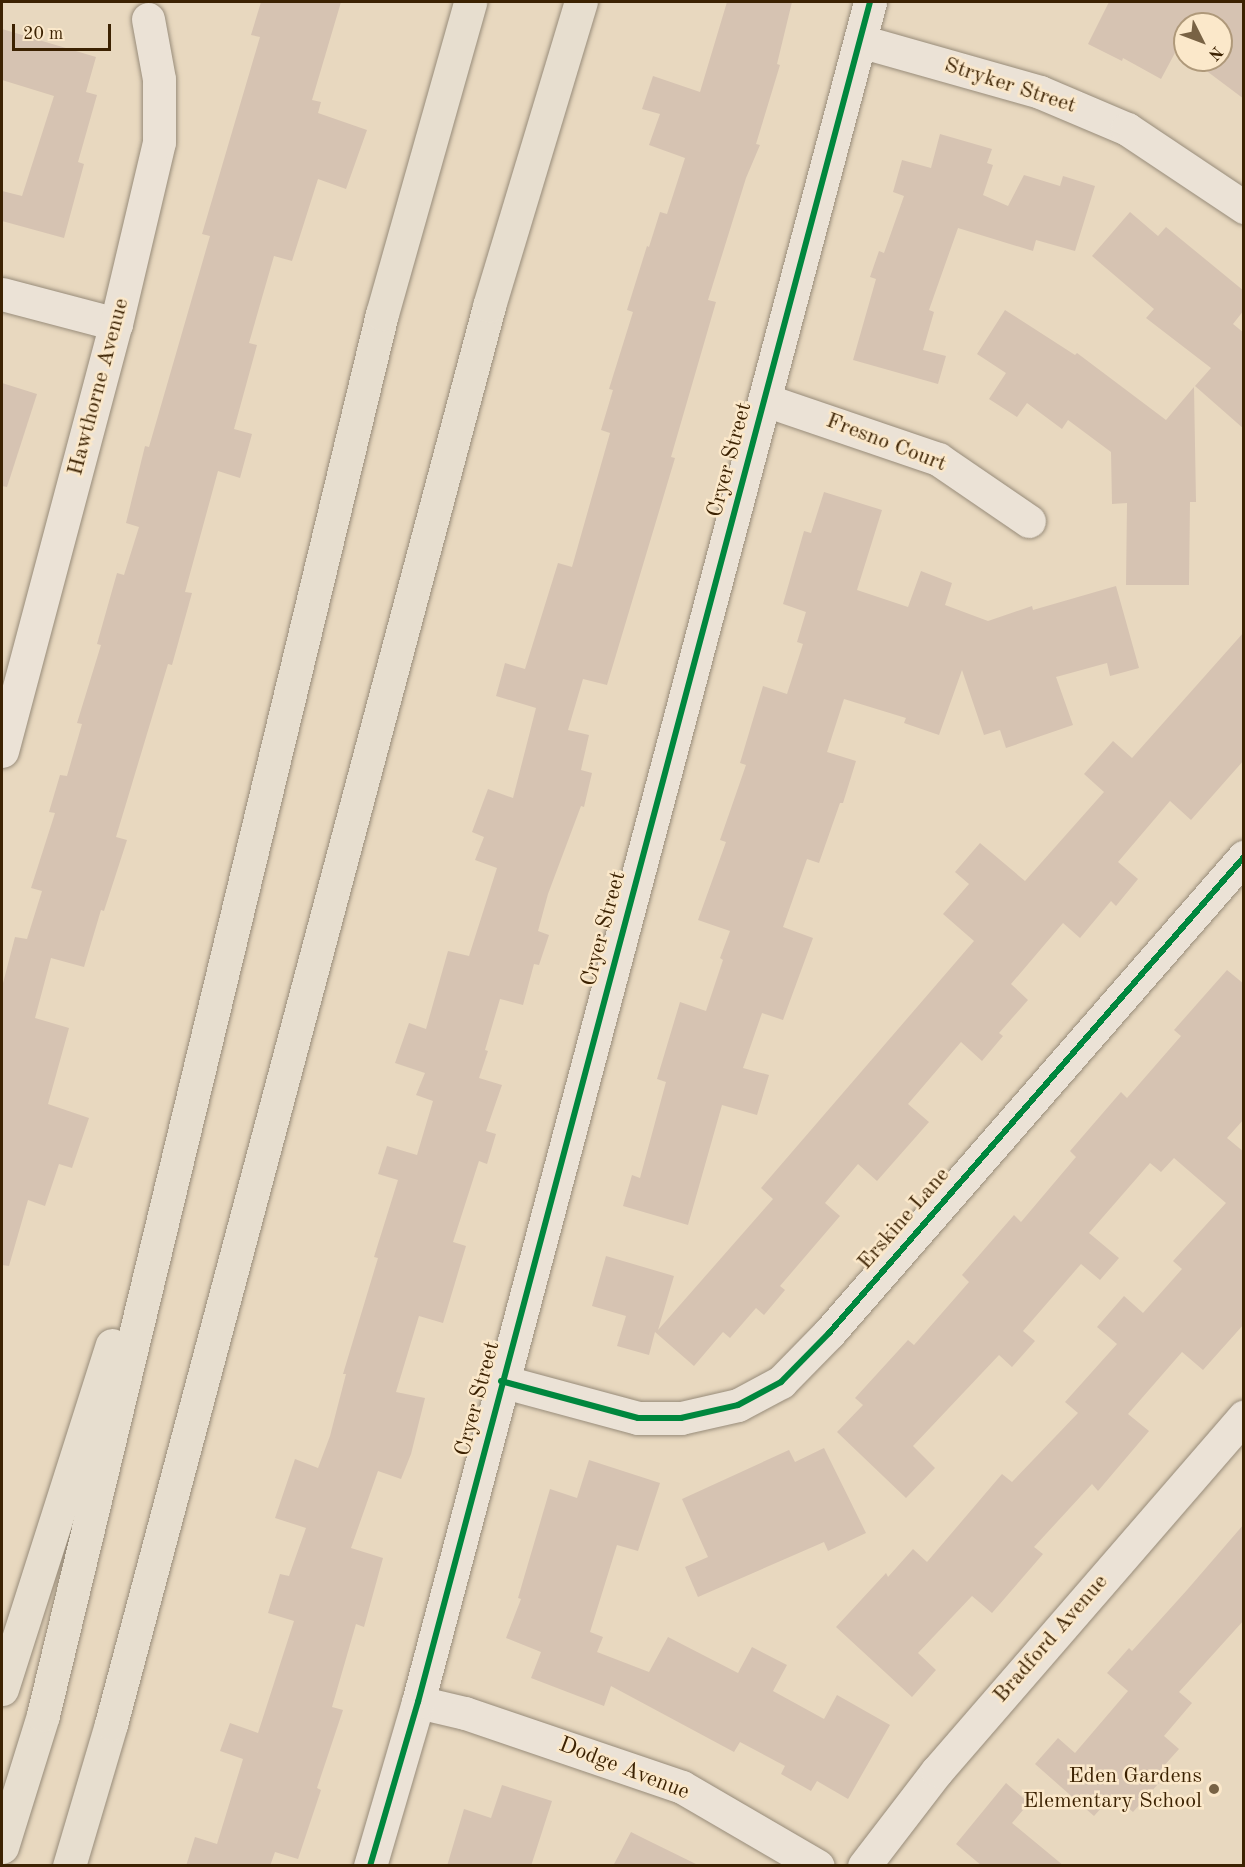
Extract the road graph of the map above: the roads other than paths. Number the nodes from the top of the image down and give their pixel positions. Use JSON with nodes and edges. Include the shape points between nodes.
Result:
{"nodes":[{"id":1,"x":470,"y":2,"type":"edge"},
{"id":2,"x":581,"y":2,"type":"edge"},
{"id":3,"x":870,"y":2,"type":"edge"},
{"id":4,"x":148,"y":7,"type":"edge"},
{"id":5,"x":860,"y":41,"type":"junction"},
{"id":6,"x":1244,"y":207,"type":"edge"},
{"id":7,"x":2,"y":294,"type":"edge"},
{"id":8,"x":116,"y":324,"type":"junction"},
{"id":9,"x":765,"y":400,"type":"junction"},
{"id":10,"x":1029,"y":521,"type":"dead end"},
{"id":11,"x":2,"y":751,"type":"edge"},
{"id":12,"x":1244,"y":858,"type":"edge"},
{"id":13,"x":194,"y":1092,"type":"junction"},
{"id":14,"x":501,"y":1381,"type":"junction"},
{"id":15,"x":1244,"y":1417,"type":"edge"},
{"id":16,"x":2,"y":1689,"type":"edge"},
{"id":17,"x":418,"y":1702,"type":"junction"},
{"id":18,"x":111,"y":1724,"type":"junction"},
{"id":19,"x":2,"y":1847,"type":"edge"},
{"id":20,"x":69,"y":1866,"type":"edge"},
{"id":21,"x":82,"y":1866,"type":"edge"},
{"id":22,"x":370,"y":1866,"type":"edge"},
{"id":23,"x":818,"y":1866,"type":"edge"},
{"id":24,"x":864,"y":1866,"type":"edge"}],
"edges":[{"from":1,"to":13,"type":"highway","via":[[382,314]]},
{"from":2,"to":18,"type":"highway","via":[[489,306]]},
{"from":3,"to":5,"type":"street","name":"Cryer Street"},
{"from":4,"to":8,"type":"street","name":"Hawthorne Avenue","via":[[159,79],[159,142]]},
{"from":5,"to":6,"type":"street","name":"Stryker Street","via":[[1040,92],[1127,129]]},
{"from":5,"to":9,"type":"street","name":"Cryer Street"},
{"from":7,"to":8,"type":"street"},
{"from":8,"to":11,"type":"street","name":"Hawthorne Avenue"},
{"from":9,"to":10,"type":"street","name":"Fresno Court","via":[[938,459]]},
{"from":9,"to":14,"type":"street","name":"Cryer Street"},
{"from":12,"to":14,"type":"street","name":"Erskine Lane","via":[[829,1333],[781,1382],[738,1405],[670,1418],[638,1418]]},
{"from":13,"to":16,"type":"highway"},
{"from":13,"to":19,"type":"highway","via":[[43,1715]]},
{"from":14,"to":17,"type":"street","name":"Cryer Street"},
{"from":15,"to":24,"type":"street","name":"Bradford Avenue","via":[[937,1771]]},
{"from":17,"to":22,"type":"street","name":"Cryer Street"},
{"from":17,"to":23,"type":"street","name":"Dodge Avenue","via":[[465,1713],[682,1787]]},
{"from":18,"to":20,"type":"highway"},
{"from":18,"to":21,"type":"highway"}]}
